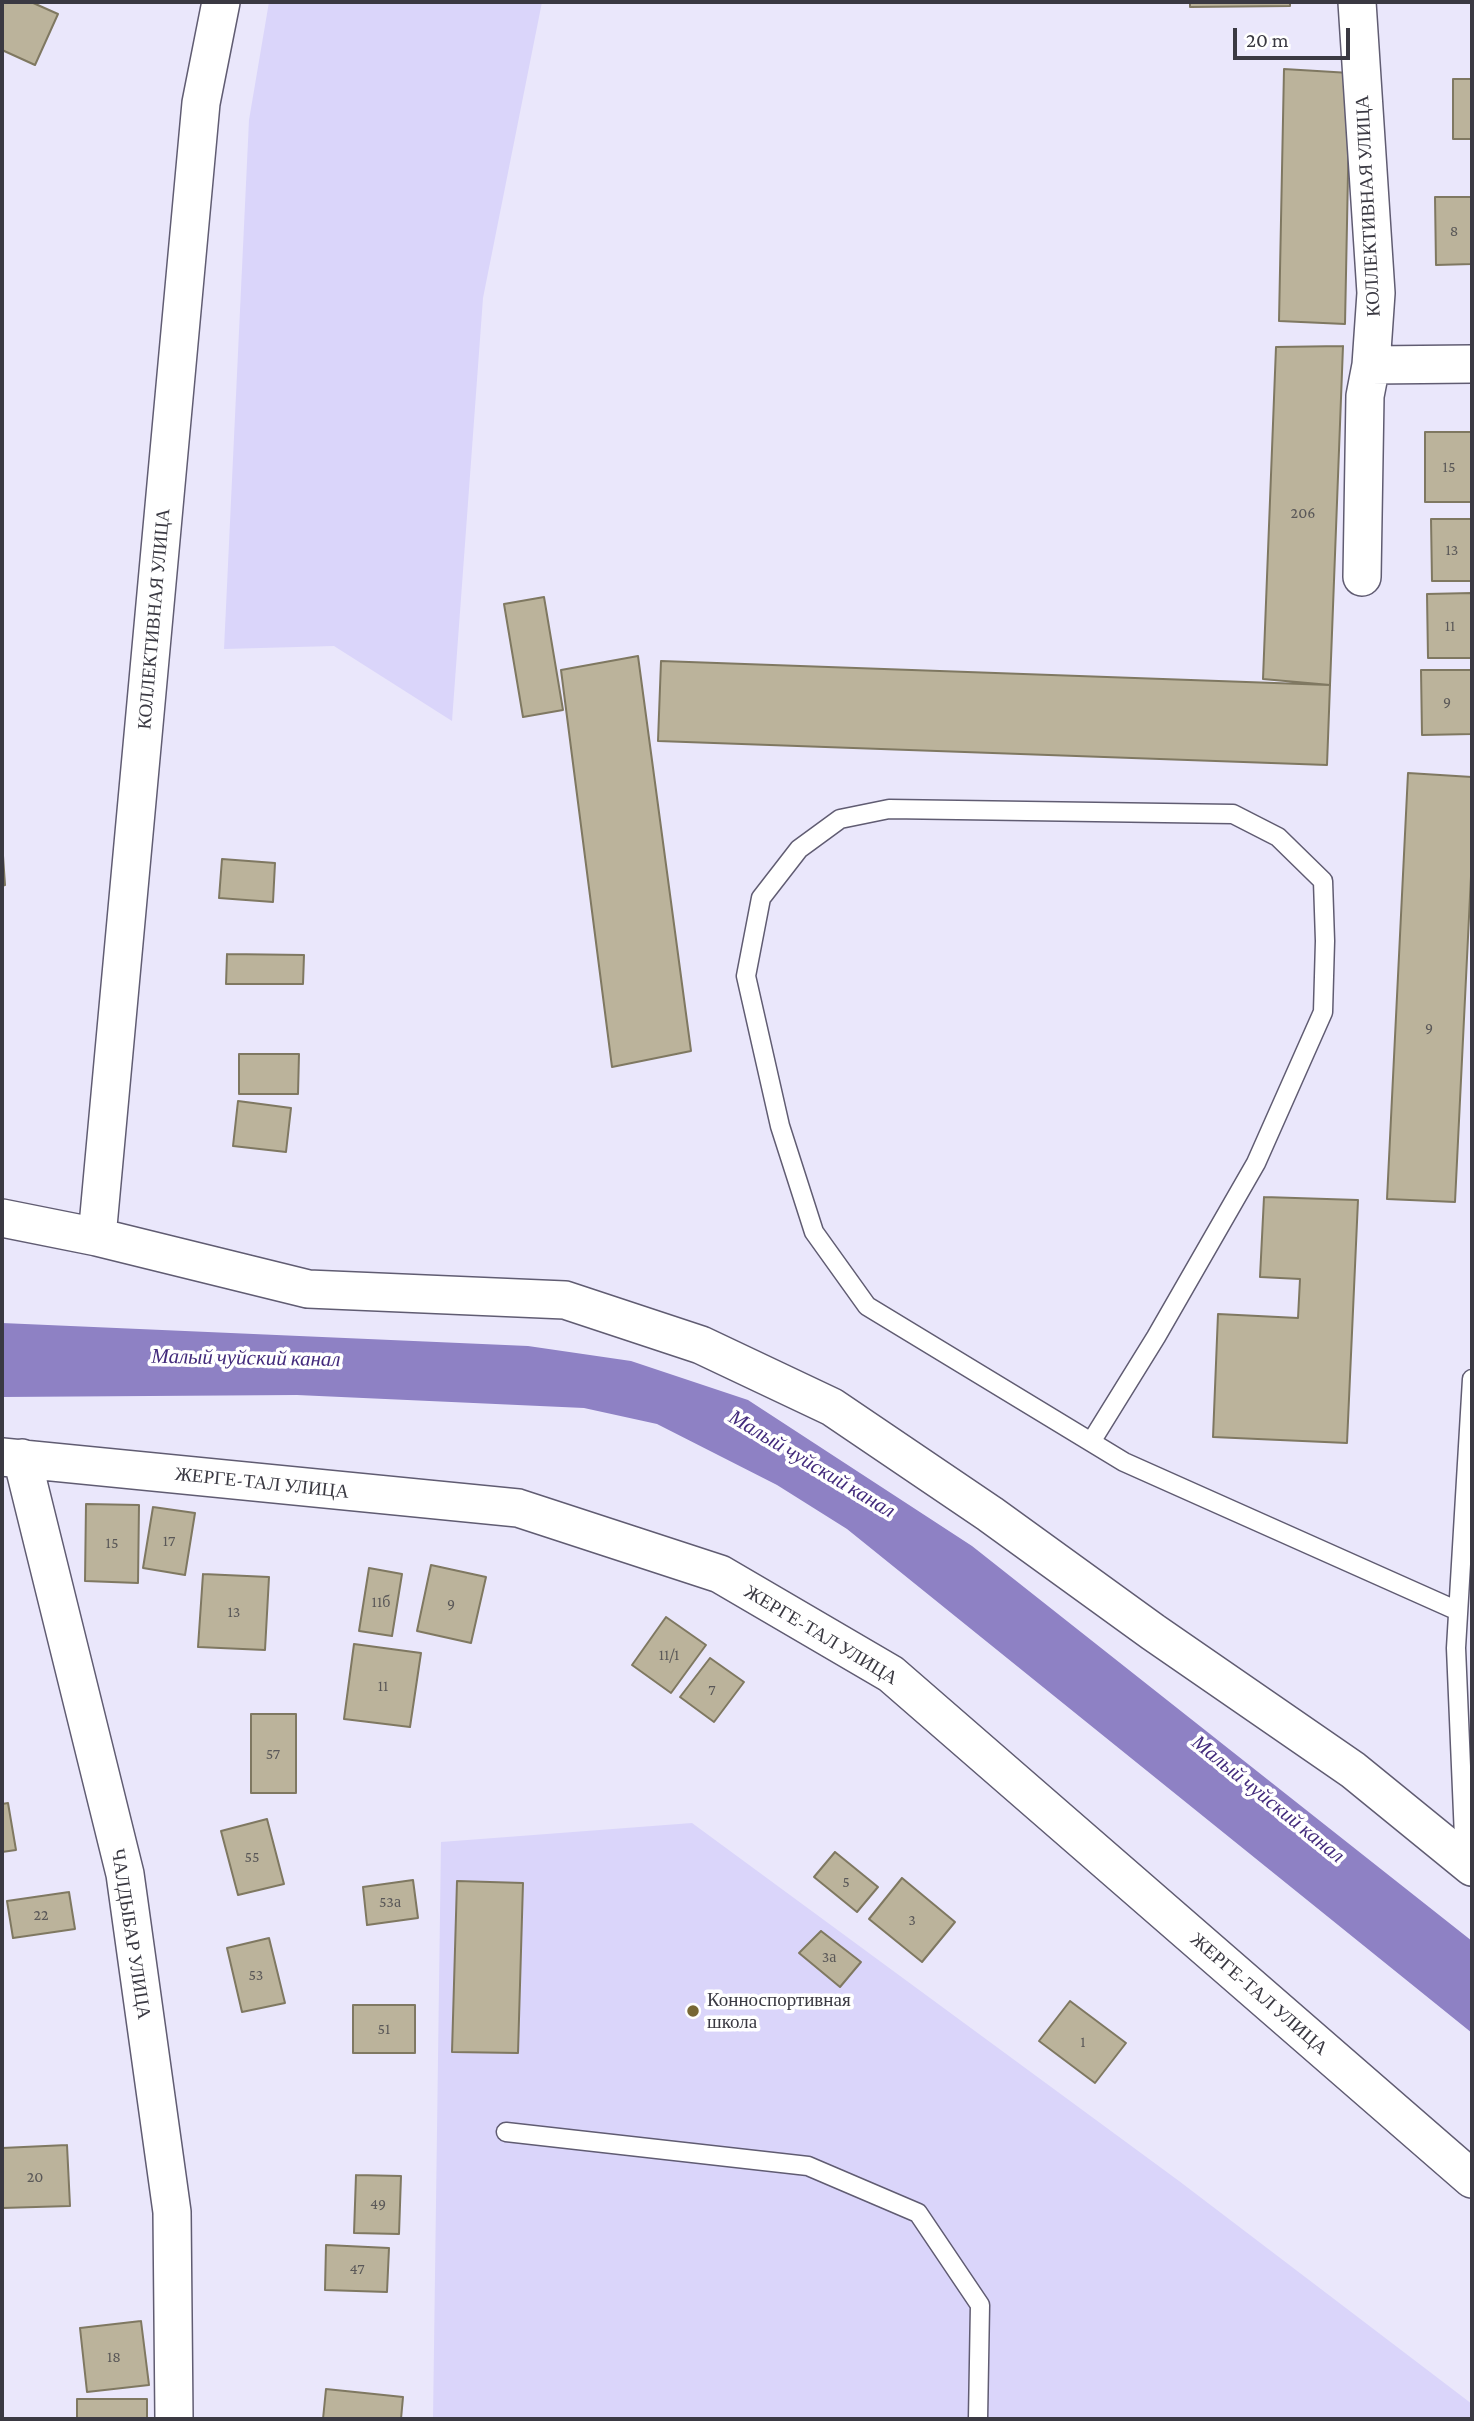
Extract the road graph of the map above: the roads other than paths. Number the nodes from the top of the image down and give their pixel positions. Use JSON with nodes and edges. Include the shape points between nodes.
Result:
{"nodes":[{"id":1,"x":221,"y":2,"type":"edge"},
{"id":2,"x":1357,"y":2,"type":"edge"},
{"id":3,"x":1472,"y":364,"type":"edge"},
{"id":4,"x":1371,"y":365,"type":"junction"},
{"id":5,"x":1362,"y":577,"type":"dead end"},
{"id":6,"x":2,"y":1218,"type":"edge"},
{"id":7,"x":97,"y":1237,"type":"junction"},
{"id":8,"x":1472,"y":1379,"type":"edge"},
{"id":9,"x":1091,"y":1442,"type":"junction"},
{"id":10,"x":12,"y":1457,"type":"edge"},
{"id":11,"x":1458,"y":1611,"type":"junction"},
{"id":12,"x":1469,"y":1864,"type":"edge"},
{"id":13,"x":506,"y":2132,"type":"dead end"},
{"id":14,"x":1472,"y":2179,"type":"edge"},
{"id":15,"x":174,"y":2419,"type":"edge"},
{"id":16,"x":978,"y":2419,"type":"edge"}],
"edges":[{"from":1,"to":7,"type":"street","name":"КОЛЛЕКТИВНАЯ УЛИЦА","via":[[201,103]]},
{"from":2,"to":4,"type":"street","name":"КОЛЛЕКТИВНАЯ УЛИЦА","via":[[1376,293]]},
{"from":3,"to":4,"type":"street"},
{"from":4,"to":5,"type":"street","name":"КОЛЛЕКТИВНАЯ УЛИЦА","via":[[1365,396]]},
{"from":6,"to":7,"type":"street"},
{"from":7,"to":12,"type":"street","via":[[309,1289],[565,1300],[701,1345],[832,1407],[968,1498],[1353,1770]]},
{"from":8,"to":11,"type":"lane"},
{"from":9,"to":9,"type":"lane","via":[[867,1306],[814,1232],[780,1126],[746,976],[761,898],[799,849],[840,819],[890,809],[1233,814],[1278,837],[1323,881],[1323,1012],[1256,1163]]},
{"from":9,"to":11,"type":"lane","via":[[1124,1462]]},
{"from":10,"to":14,"type":"street","name":"ЖЕРГЕ-ТАЛ УЛИЦА","via":[[518,1508],[720,1574],[891,1674]]},
{"from":10,"to":15,"type":"street","name":"ЧАЛДЫБАР УЛИЦА","via":[[125,1874],[172,2212]]},
{"from":11,"to":12,"type":"lane","via":[[1456,1648]]},
{"from":13,"to":16,"type":"lane","via":[[808,2166],[918,2213],[980,2305]]}]}
